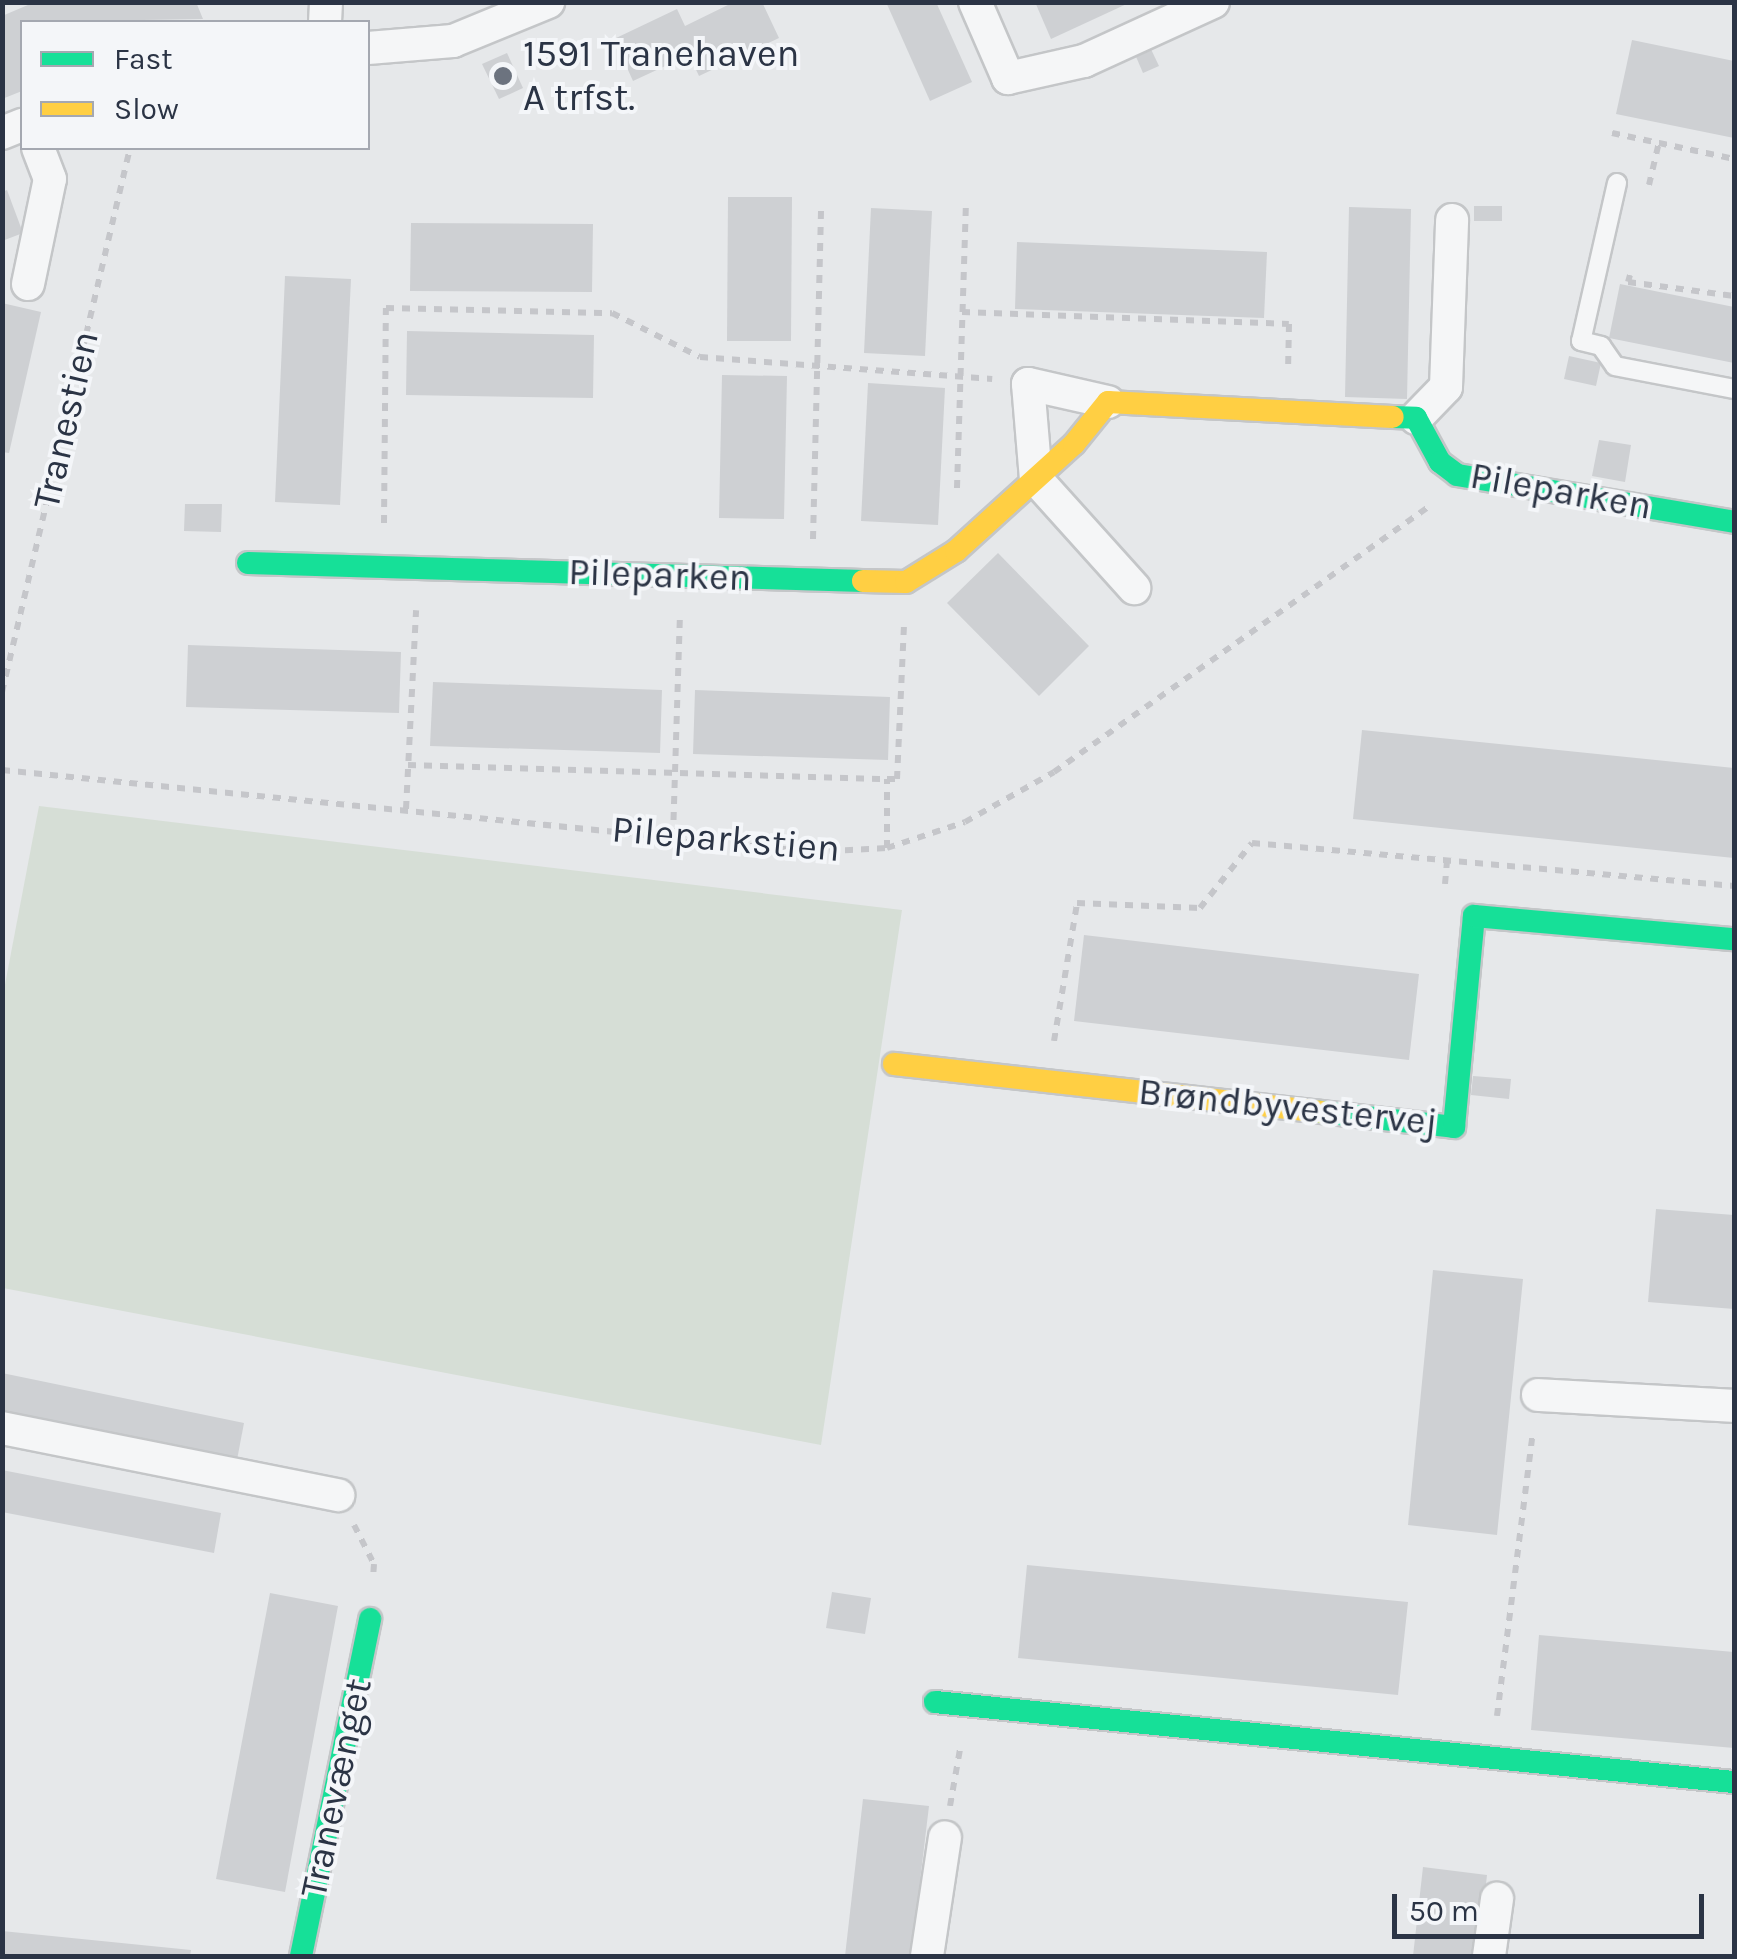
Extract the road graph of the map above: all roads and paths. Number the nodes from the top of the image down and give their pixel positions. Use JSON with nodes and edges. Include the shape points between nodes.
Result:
{"nodes":[{"id":1,"x":548,"y":2,"type":"edge"},
{"id":2,"x":975,"y":2,"type":"edge"},
{"id":3,"x":1214,"y":2,"type":"edge"},
{"id":4,"x":370,"y":48,"type":"edge"},
{"id":5,"x":1612,"y":132,"type":"dead end"},
{"id":6,"x":1658,"y":142,"type":"junction"},
{"id":7,"x":39,"y":150,"type":"edge"},
{"id":8,"x":130,"y":150,"type":"edge"},
{"id":9,"x":1734,"y":159,"type":"edge"},
{"id":10,"x":1617,"y":183,"type":"dead end"},
{"id":11,"x":1648,"y":191,"type":"dead end"},
{"id":12,"x":966,"y":204,"type":"dead end"},
{"id":13,"x":821,"y":210,"type":"dead end"},
{"id":14,"x":1452,"y":220,"type":"dead end"},
{"id":15,"x":1632,"y":264,"type":"dead end"},
{"id":16,"x":28,"y":284,"type":"dead end"},
{"id":17,"x":1734,"y":296,"type":"edge"},
{"id":18,"x":962,"y":312,"type":"junction"},
{"id":19,"x":816,"y":361,"type":"junction"},
{"id":20,"x":960,"y":375,"type":"junction"},
{"id":21,"x":1028,"y":384,"type":"junction"},
{"id":22,"x":1734,"y":389,"type":"edge"},
{"id":23,"x":1108,"y":402,"type":"junction"},
{"id":24,"x":1286,"y":416,"type":"junction"},
{"id":25,"x":1416,"y":418,"type":"junction"},
{"id":26,"x":1457,"y":475,"type":"junction"},
{"id":27,"x":1036,"y":479,"type":"junction"},
{"id":28,"x":957,"y":492,"type":"dead end"},
{"id":29,"x":1734,"y":522,"type":"edge"},
{"id":30,"x":248,"y":563,"type":"dead end"},
{"id":31,"x":384,"y":567,"type":"junction"},
{"id":32,"x":418,"y":568,"type":"junction"},
{"id":33,"x":682,"y":576,"type":"junction"},
{"id":34,"x":813,"y":580,"type":"junction"},
{"id":35,"x":906,"y":582,"type":"junction"},
{"id":36,"x":1134,"y":588,"type":"dead end"},
{"id":37,"x":2,"y":692,"type":"edge"},
{"id":38,"x":408,"y":765,"type":"junction"},
{"id":39,"x":2,"y":770,"type":"edge"},
{"id":40,"x":676,"y":773,"type":"junction"},
{"id":41,"x":887,"y":778,"type":"junction"},
{"id":42,"x":406,"y":809,"type":"junction"},
{"id":43,"x":674,"y":836,"type":"junction"},
{"id":44,"x":886,"y":848,"type":"junction"},
{"id":45,"x":1734,"y":886,"type":"edge"},
{"id":46,"x":1734,"y":939,"type":"edge"},
{"id":47,"x":894,"y":1064,"type":"dead end"},
{"id":48,"x":1047,"y":1082,"type":"junction"},
{"id":49,"x":1538,"y":1395,"type":"joint"},
{"id":50,"x":1734,"y":1406,"type":"edge"},
{"id":51,"x":2,"y":1428,"type":"edge"},
{"id":52,"x":338,"y":1495,"type":"joint"},
{"id":53,"x":370,"y":1619,"type":"joint"},
{"id":54,"x":935,"y":1702,"type":"dead end"},
{"id":55,"x":967,"y":1705,"type":"junction"},
{"id":56,"x":1496,"y":1758,"type":"junction"},
{"id":57,"x":1734,"y":1782,"type":"edge"},
{"id":58,"x":945,"y":1836,"type":"joint"},
{"id":59,"x":1497,"y":1900,"type":"dead end"},
{"id":60,"x":301,"y":1956,"type":"edge"},
{"id":61,"x":927,"y":1956,"type":"edge"},
{"id":62,"x":1489,"y":1956,"type":"edge"}],
"edges":[{"from":1,"to":4,"type":"street","via":[[453,42]]},
{"from":2,"to":3,"type":"street","via":[[1008,78],[1084,61]]},
{"from":5,"to":6,"type":"path"},
{"from":6,"to":9,"type":"path"},
{"from":6,"to":11,"type":"path"},
{"from":7,"to":16,"type":"street","via":[[50,179]]},
{"from":8,"to":37,"type":"path","name":"Tranestien"},
{"from":10,"to":22,"type":"lane","via":[[1581,341],[1601,346],[1615,366]]},
{"from":12,"to":18,"type":"path"},
{"from":13,"to":19,"type":"path"},
{"from":14,"to":25,"type":"street","via":[[1446,387]]},
{"from":15,"to":17,"type":"path","via":[[1628,282]]},
{"from":18,"to":20,"type":"path"},
{"from":18,"to":24,"type":"path","via":[[1289,324]]},
{"from":19,"to":20,"type":"path"},
{"from":19,"to":31,"type":"path","via":[[700,357],[612,313],[386,308]]},
{"from":19,"to":34,"type":"path"},
{"from":20,"to":21,"type":"path"},
{"from":20,"to":28,"type":"path"},
{"from":21,"to":23,"type":"street"},
{"from":21,"to":27,"type":"street"},
{"from":23,"to":24,"type":"street"},
{"from":23,"to":27,"type":"street"},
{"from":24,"to":25,"type":"street"},
{"from":25,"to":26,"type":"street","name":"Pileparken","via":[[1440,462]]},
{"from":26,"to":29,"type":"street","name":"Pileparken"},
{"from":26,"to":44,"type":"path","name":"Pileparkstien","via":[[1430,506],[1054,772],[965,822]]},
{"from":27,"to":35,"type":"street","via":[[956,551]]},
{"from":27,"to":36,"type":"street"},
{"from":30,"to":31,"type":"street","name":"Pileparken"},
{"from":31,"to":32,"type":"street","name":"Pileparken"},
{"from":32,"to":33,"type":"street","name":"Pileparken"},
{"from":32,"to":38,"type":"path"},
{"from":33,"to":34,"type":"street","name":"Pileparken"},
{"from":33,"to":40,"type":"path"},
{"from":34,"to":35,"type":"street","name":"Pileparken"},
{"from":35,"to":41,"type":"path","via":[[896,779]]},
{"from":38,"to":40,"type":"path"},
{"from":38,"to":42,"type":"path"},
{"from":39,"to":42,"type":"path","name":"Pileparkstien"},
{"from":40,"to":41,"type":"path"},
{"from":40,"to":43,"type":"path"},
{"from":41,"to":44,"type":"path"},
{"from":42,"to":43,"type":"path","name":"Pileparkstien"},
{"from":43,"to":44,"type":"path","name":"Pileparkstien","via":[[813,852]]},
{"from":45,"to":48,"type":"path","via":[[1252,843],[1200,908],[1077,903]]},
{"from":46,"to":48,"type":"street","name":"Brøndbyvestervej","via":[[1474,916],[1454,1128]]},
{"from":47,"to":48,"type":"street","name":"Brøndbyvestervej"},
{"from":49,"to":50,"type":"street"},
{"from":49,"to":56,"type":"path"},
{"from":51,"to":52,"type":"street"},
{"from":52,"to":53,"type":"path","via":[[374,1564]]},
{"from":53,"to":60,"type":"street","name":"Tranevænget"},
{"from":54,"to":55,"type":"street"},
{"from":55,"to":56,"type":"street"},
{"from":55,"to":58,"type":"path"},
{"from":56,"to":57,"type":"street"},
{"from":58,"to":61,"type":"street"},
{"from":59,"to":62,"type":"street"}]}
